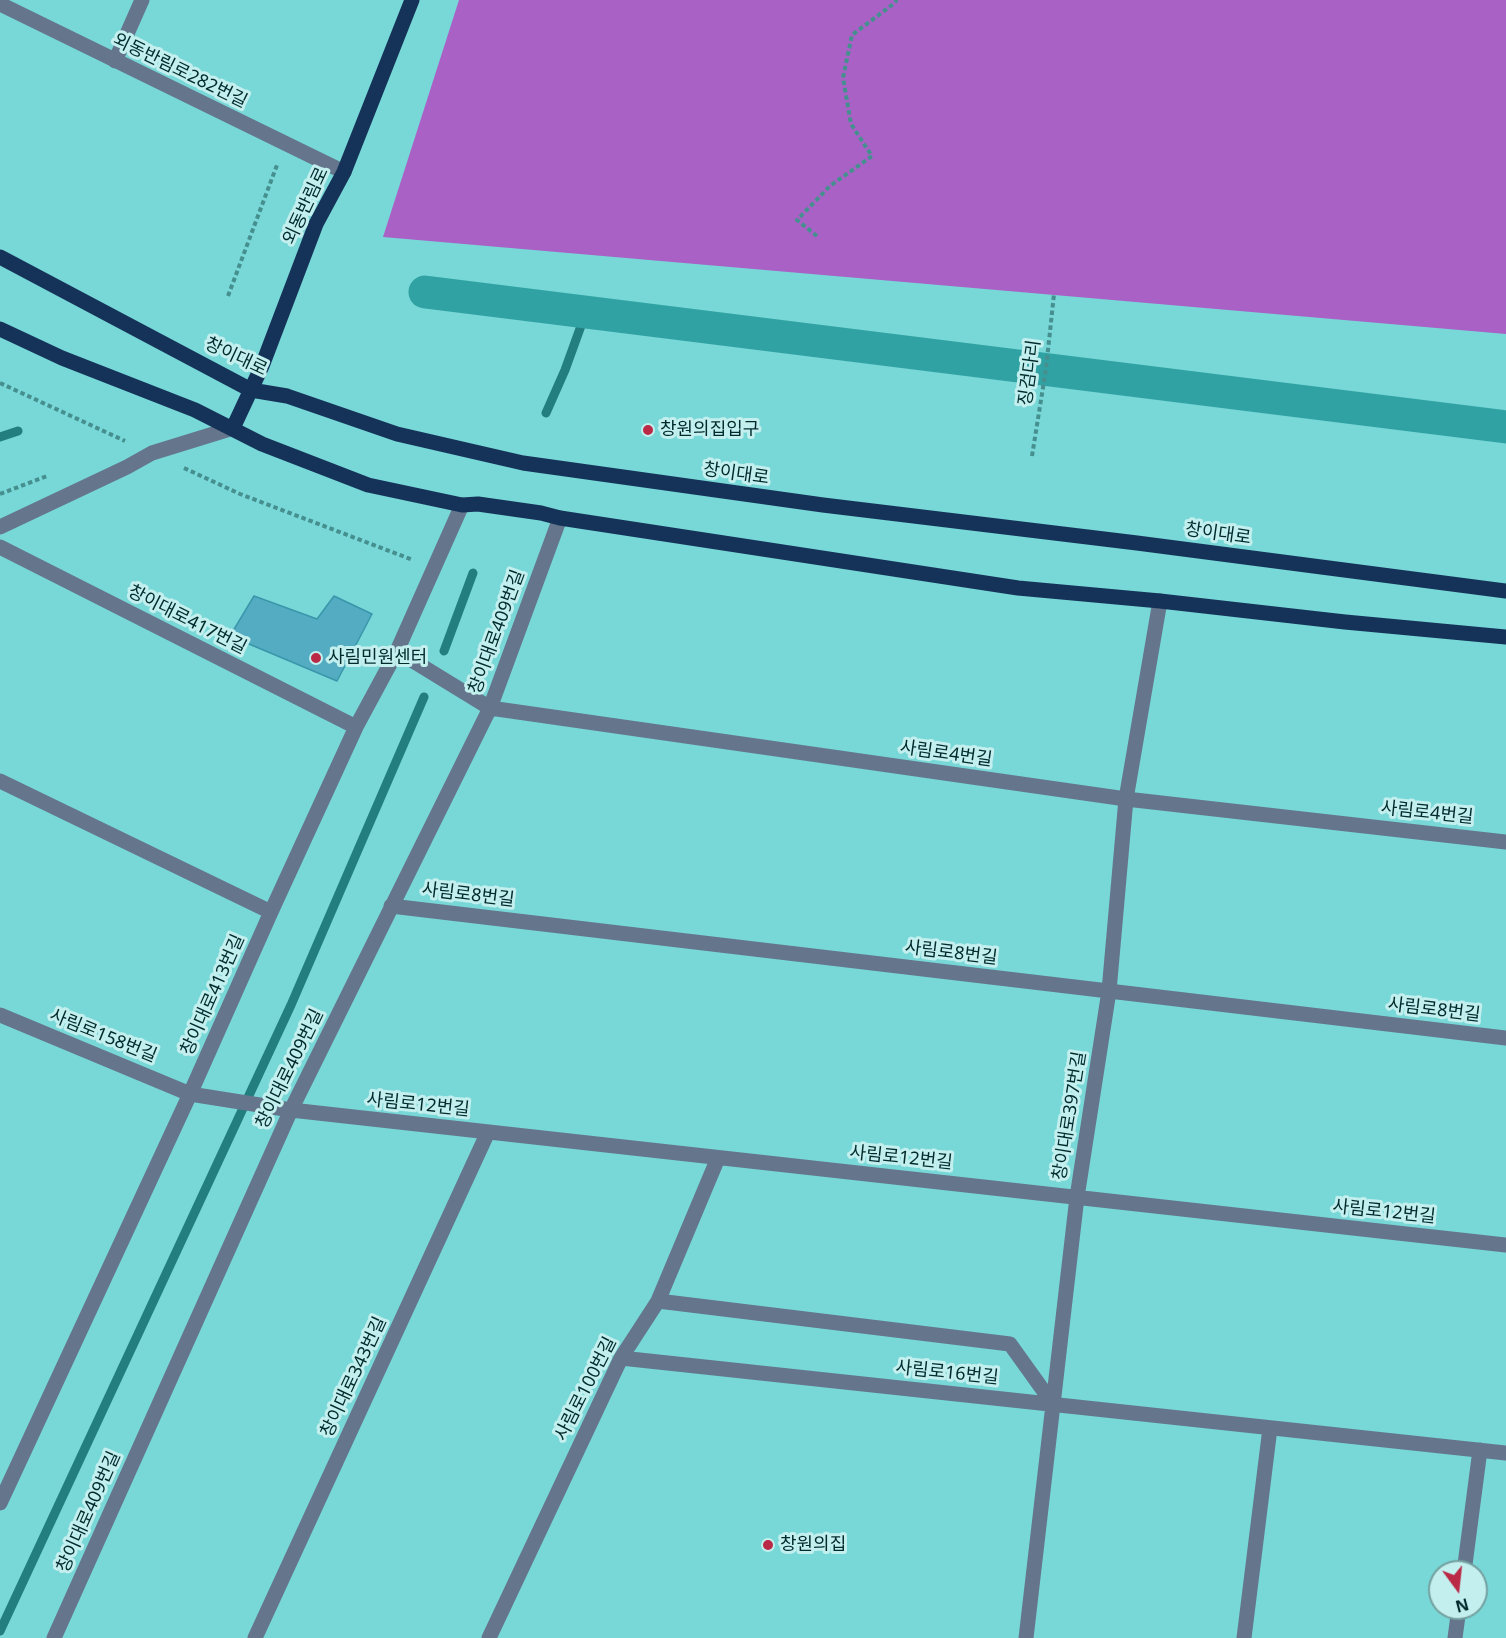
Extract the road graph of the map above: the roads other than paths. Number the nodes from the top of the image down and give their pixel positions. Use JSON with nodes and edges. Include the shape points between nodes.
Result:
{"nodes":[{"id":1,"x":142,"y":0,"type":"edge"},
{"id":2,"x":412,"y":0,"type":"edge"},
{"id":3,"x":0,"y":4,"type":"edge"},
{"id":4,"x":115,"y":61,"type":"junction"},
{"id":5,"x":344,"y":172,"type":"junction"},
{"id":6,"x":0,"y":257,"type":"edge"},
{"id":7,"x":4,"y":334,"type":"edge"},
{"id":8,"x":251,"y":390,"type":"junction"},
{"id":9,"x":233,"y":428,"type":"junction"},
{"id":10,"x":462,"y":505,"type":"junction"},
{"id":11,"x":560,"y":518,"type":"junction"},
{"id":12,"x":0,"y":527,"type":"edge"},
{"id":13,"x":0,"y":547,"type":"edge"},
{"id":14,"x":1506,"y":591,"type":"edge"},
{"id":15,"x":1160,"y":601,"type":"junction"},
{"id":16,"x":1506,"y":637,"type":"edge"},
{"id":17,"x":397,"y":651,"type":"junction"},
{"id":18,"x":490,"y":708,"type":"junction"},
{"id":19,"x":356,"y":727,"type":"junction"},
{"id":20,"x":0,"y":781,"type":"edge"},
{"id":21,"x":1126,"y":799,"type":"junction"},
{"id":22,"x":1506,"y":842,"type":"edge"},
{"id":23,"x":391,"y":906,"type":"junction"},
{"id":24,"x":271,"y":912,"type":"junction"},
{"id":25,"x":1109,"y":991,"type":"junction"},
{"id":26,"x":0,"y":1015,"type":"edge"},
{"id":27,"x":1506,"y":1038,"type":"edge"},
{"id":28,"x":190,"y":1094,"type":"junction"},
{"id":29,"x":271,"y":1107,"type":"joint"},
{"id":30,"x":291,"y":1110,"type":"junction"},
{"id":31,"x":488,"y":1132,"type":"junction"},
{"id":32,"x":718,"y":1158,"type":"junction"},
{"id":33,"x":1077,"y":1197,"type":"junction"},
{"id":34,"x":1506,"y":1245,"type":"edge"},
{"id":35,"x":658,"y":1301,"type":"junction"},
{"id":36,"x":621,"y":1358,"type":"junction"},
{"id":37,"x":1053,"y":1404,"type":"junction"},
{"id":38,"x":1270,"y":1428,"type":"junction"},
{"id":39,"x":1480,"y":1450,"type":"junction"},
{"id":40,"x":1506,"y":1453,"type":"edge"},
{"id":41,"x":0,"y":1503,"type":"edge"},
{"id":42,"x":1466,"y":1560,"type":"edge"},
{"id":43,"x":1457,"y":1620,"type":"edge"},
{"id":44,"x":54,"y":1638,"type":"edge"},
{"id":45,"x":255,"y":1638,"type":"edge"},
{"id":46,"x":489,"y":1638,"type":"edge"},
{"id":47,"x":1026,"y":1638,"type":"edge"},
{"id":48,"x":1244,"y":1638,"type":"edge"},
{"id":49,"x":1455,"y":1638,"type":"edge"}],
"edges":[{"from":1,"to":4,"type":"street"},
{"from":2,"to":5,"type":"main road","name":"외동반림로"},
{"from":3,"to":4,"type":"street","name":"외동반림로282번길"},
{"from":4,"to":5,"type":"street","name":"외동반림로282번길"},
{"from":5,"to":8,"type":"main road","name":"외동반림로","via":[[316,224]]},
{"from":6,"to":8,"type":"main road","name":"창이대로"},
{"from":7,"to":9,"type":"main road"},
{"from":8,"to":9,"type":"main road","name":"외동반림로"},
{"from":8,"to":14,"type":"main road","name":"창이대로","via":[[287,396],[397,434],[523,463]]},
{"from":9,"to":10,"type":"main road","via":[[262,444],[368,485]]},
{"from":9,"to":12,"type":"street","via":[[152,453]]},
{"from":10,"to":11,"type":"main road","via":[[478,504]]},
{"from":10,"to":17,"type":"street","name":"창이대로413번길"},
{"from":11,"to":15,"type":"main road","via":[[1018,588]]},
{"from":11,"to":18,"type":"street","name":"창이대로409번길"},
{"from":13,"to":19,"type":"street","name":"창이대로417번길"},
{"from":15,"to":16,"type":"main road"},
{"from":15,"to":21,"type":"street","name":"창이대로397번길"},
{"from":17,"to":18,"type":"street","name":"사림로4번길"},
{"from":17,"to":19,"type":"street","name":"창이대로413번길"},
{"from":18,"to":21,"type":"street","name":"사림로4번길"},
{"from":18,"to":23,"type":"street","name":"창이대로409번길"},
{"from":19,"to":24,"type":"street","name":"창이대로413번길"},
{"from":20,"to":24,"type":"street"},
{"from":21,"to":22,"type":"street","name":"사림로4번길"},
{"from":21,"to":25,"type":"street","name":"창이대로397번길"},
{"from":23,"to":25,"type":"street","name":"사림로8번길"},
{"from":23,"to":30,"type":"street","name":"창이대로409번길"},
{"from":24,"to":28,"type":"street","name":"창이대로413번길"},
{"from":25,"to":27,"type":"street","name":"사림로8번길"},
{"from":25,"to":33,"type":"street","name":"창이대로397번길"},
{"from":26,"to":28,"type":"street","name":"사림로158번길"},
{"from":28,"to":29,"type":"street","name":"사림로158번길"},
{"from":28,"to":41,"type":"street","name":"창이대로413번길"},
{"from":29,"to":30,"type":"street","name":"사림로12번길"},
{"from":30,"to":31,"type":"street","name":"사림로12번길"},
{"from":30,"to":44,"type":"street","name":"창이대로409번길"},
{"from":31,"to":32,"type":"street","name":"사림로12번길"},
{"from":31,"to":45,"type":"street","name":"창이대로343번길"},
{"from":32,"to":33,"type":"street","name":"사림로12번길"},
{"from":32,"to":35,"type":"street","name":"사림로100번길"},
{"from":33,"to":34,"type":"street","name":"사림로12번길"},
{"from":33,"to":37,"type":"street","name":"창이대로397번길"},
{"from":35,"to":36,"type":"street","name":"사림로100번길"},
{"from":35,"to":37,"type":"street","via":[[1010,1344]]},
{"from":36,"to":37,"type":"street","name":"사림로16번길"},
{"from":36,"to":46,"type":"street","name":"사림로100번길"},
{"from":37,"to":38,"type":"street","name":"사림로16번길"},
{"from":37,"to":47,"type":"street","name":"창이대로397번길"},
{"from":38,"to":39,"type":"street","name":"사림로16번길"},
{"from":38,"to":48,"type":"street"},
{"from":39,"to":40,"type":"street","name":"사림로16번길"},
{"from":39,"to":42,"type":"street"},
{"from":43,"to":49,"type":"street"}]}
